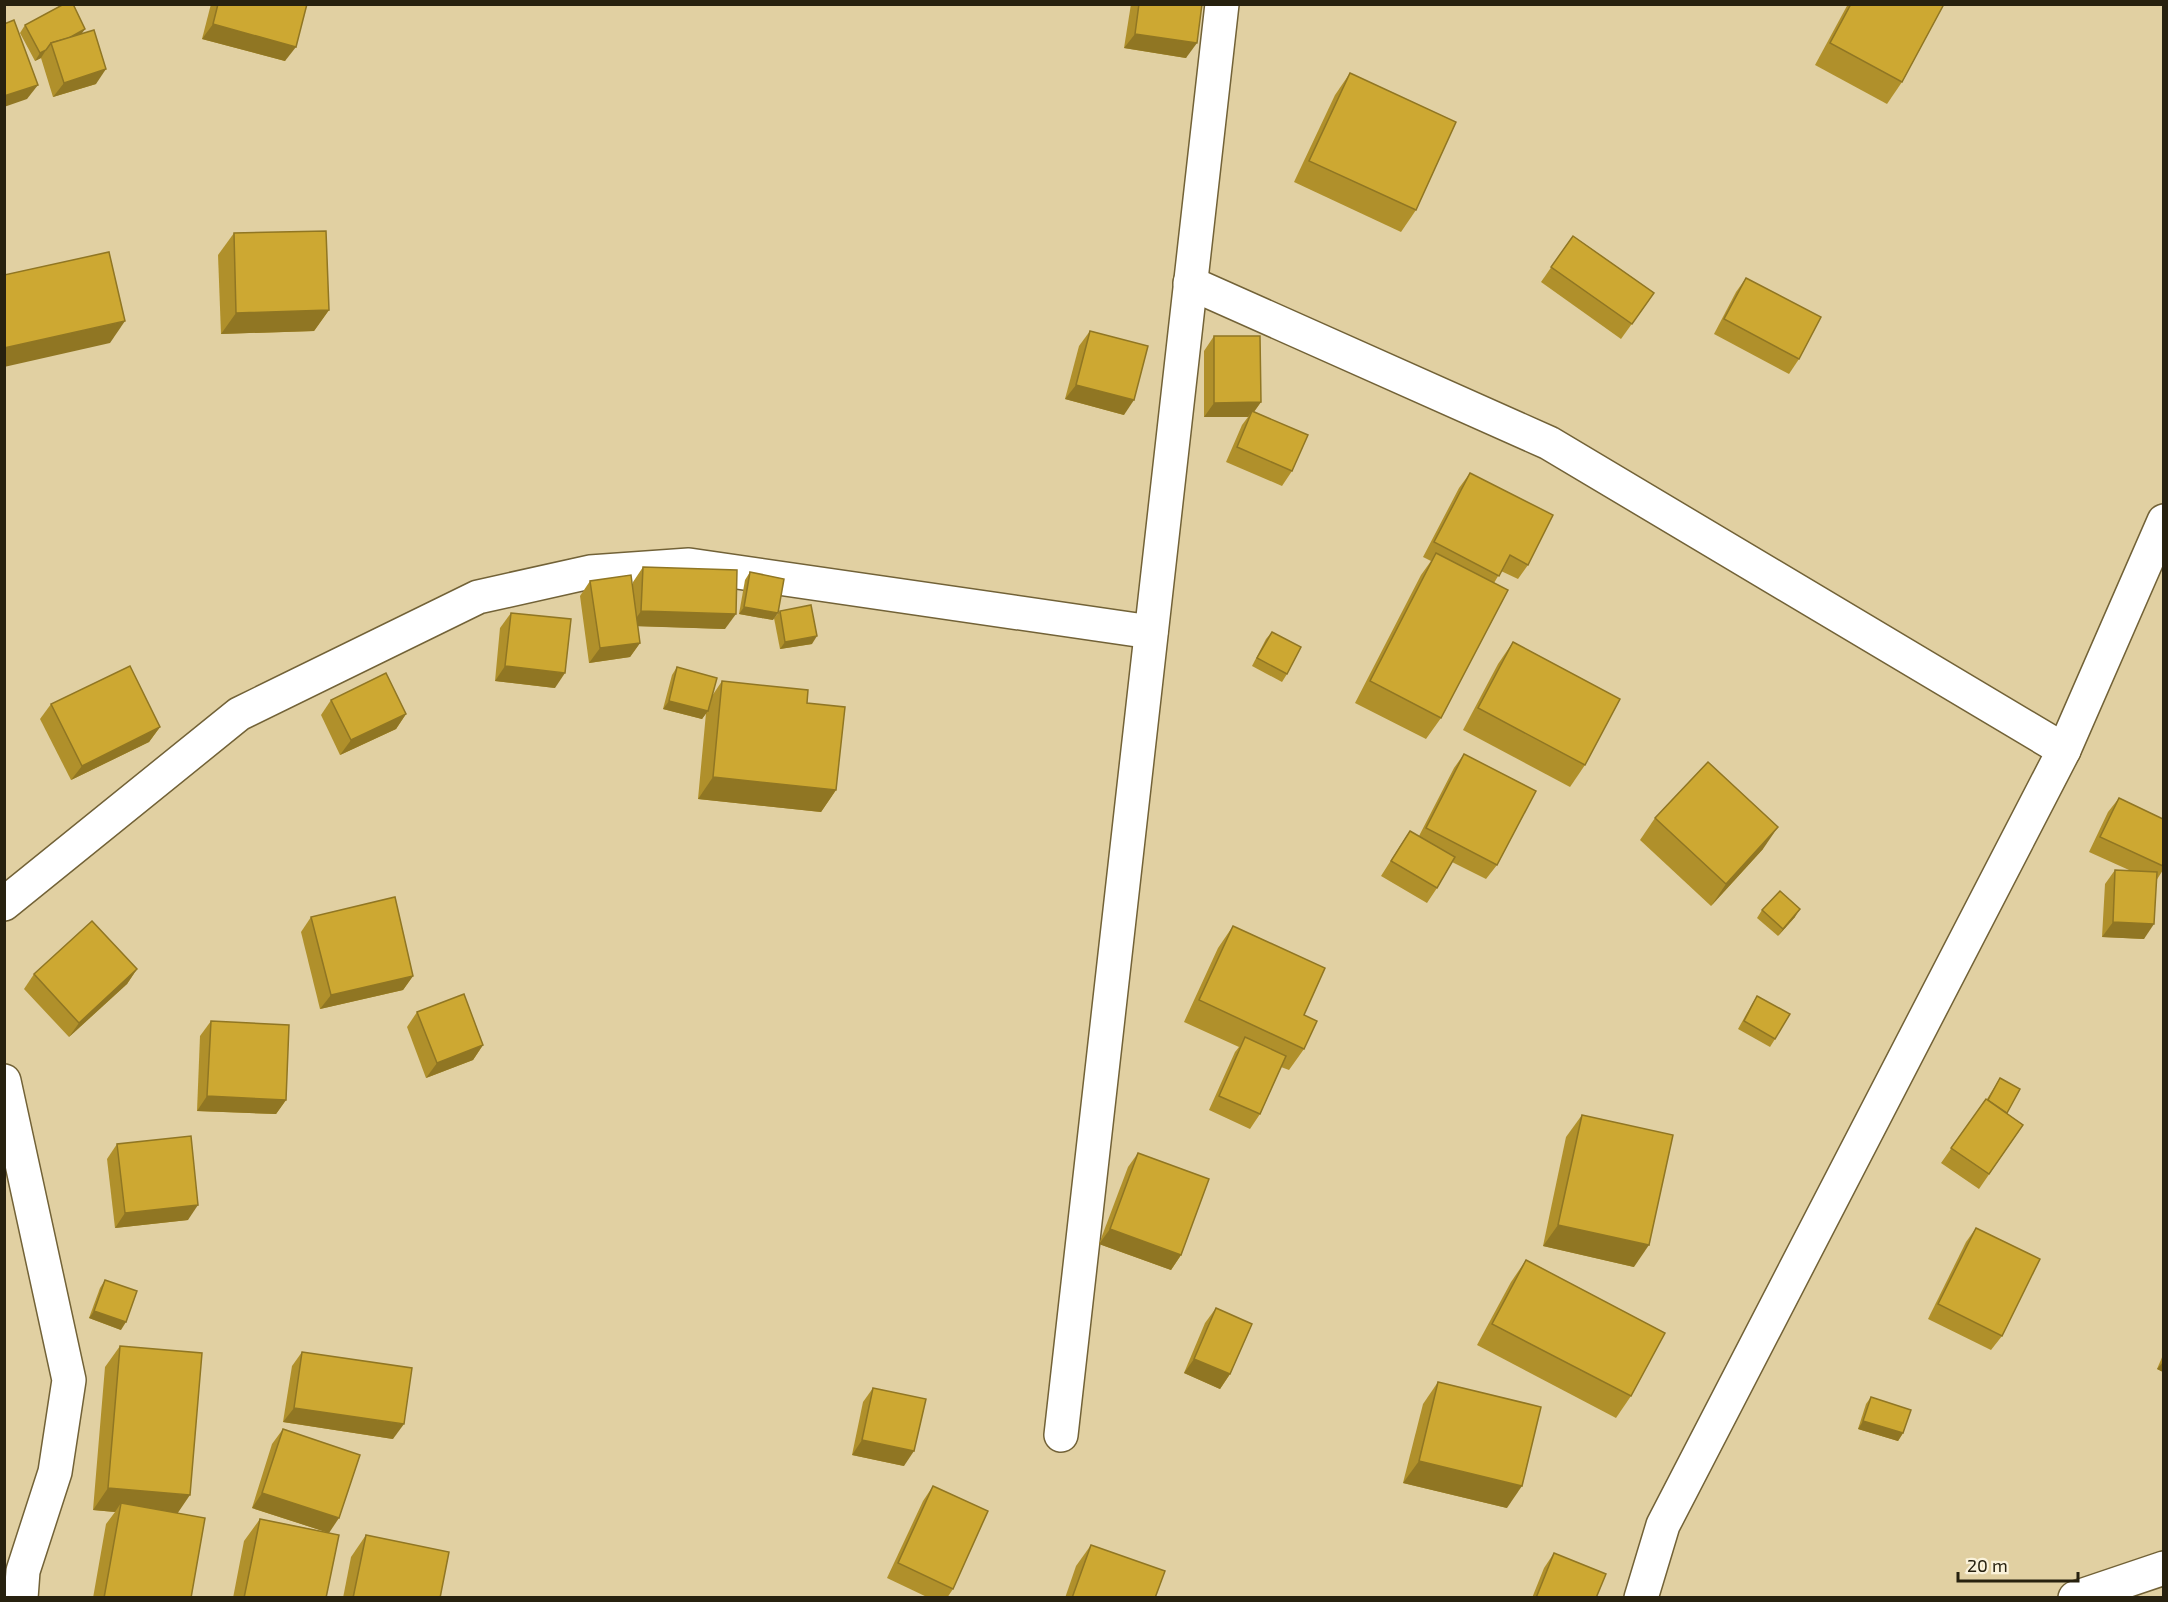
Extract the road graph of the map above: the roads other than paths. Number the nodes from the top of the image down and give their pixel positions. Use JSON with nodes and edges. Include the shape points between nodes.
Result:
{"nodes":[{"id":1,"x":1222,"y":4,"type":"edge"},
{"id":2,"x":1190,"y":283,"type":"junction"},
{"id":3,"x":2163,"y":521,"type":"edge"},
{"id":4,"x":1151,"y":632,"type":"junction"},
{"id":5,"x":2064,"y":750,"type":"junction"},
{"id":6,"x":4,"y":904,"type":"edge"},
{"id":7,"x":4,"y":1081,"type":"edge"},
{"id":8,"x":1061,"y":1435,"type":"dead end"},
{"id":9,"x":2163,"y":1568,"type":"edge"},
{"id":10,"x":21,"y":1598,"type":"edge"},
{"id":11,"x":1641,"y":1598,"type":"edge"},
{"id":12,"x":2075,"y":1598,"type":"edge"}],
"edges":[{"from":1,"to":2,"type":"street"},
{"from":2,"to":4,"type":"street"},
{"from":2,"to":5,"type":"street","via":[[1549,443]]},
{"from":3,"to":5,"type":"street"},
{"from":4,"to":6,"type":"street","via":[[689,565],[590,572],[478,597],[239,714]]},
{"from":4,"to":8,"type":"street"},
{"from":5,"to":11,"type":"street","via":[[1663,1525]]},
{"from":7,"to":10,"type":"street","via":[[69,1380],[55,1472],[23,1571]]},
{"from":9,"to":12,"type":"street"}]}
